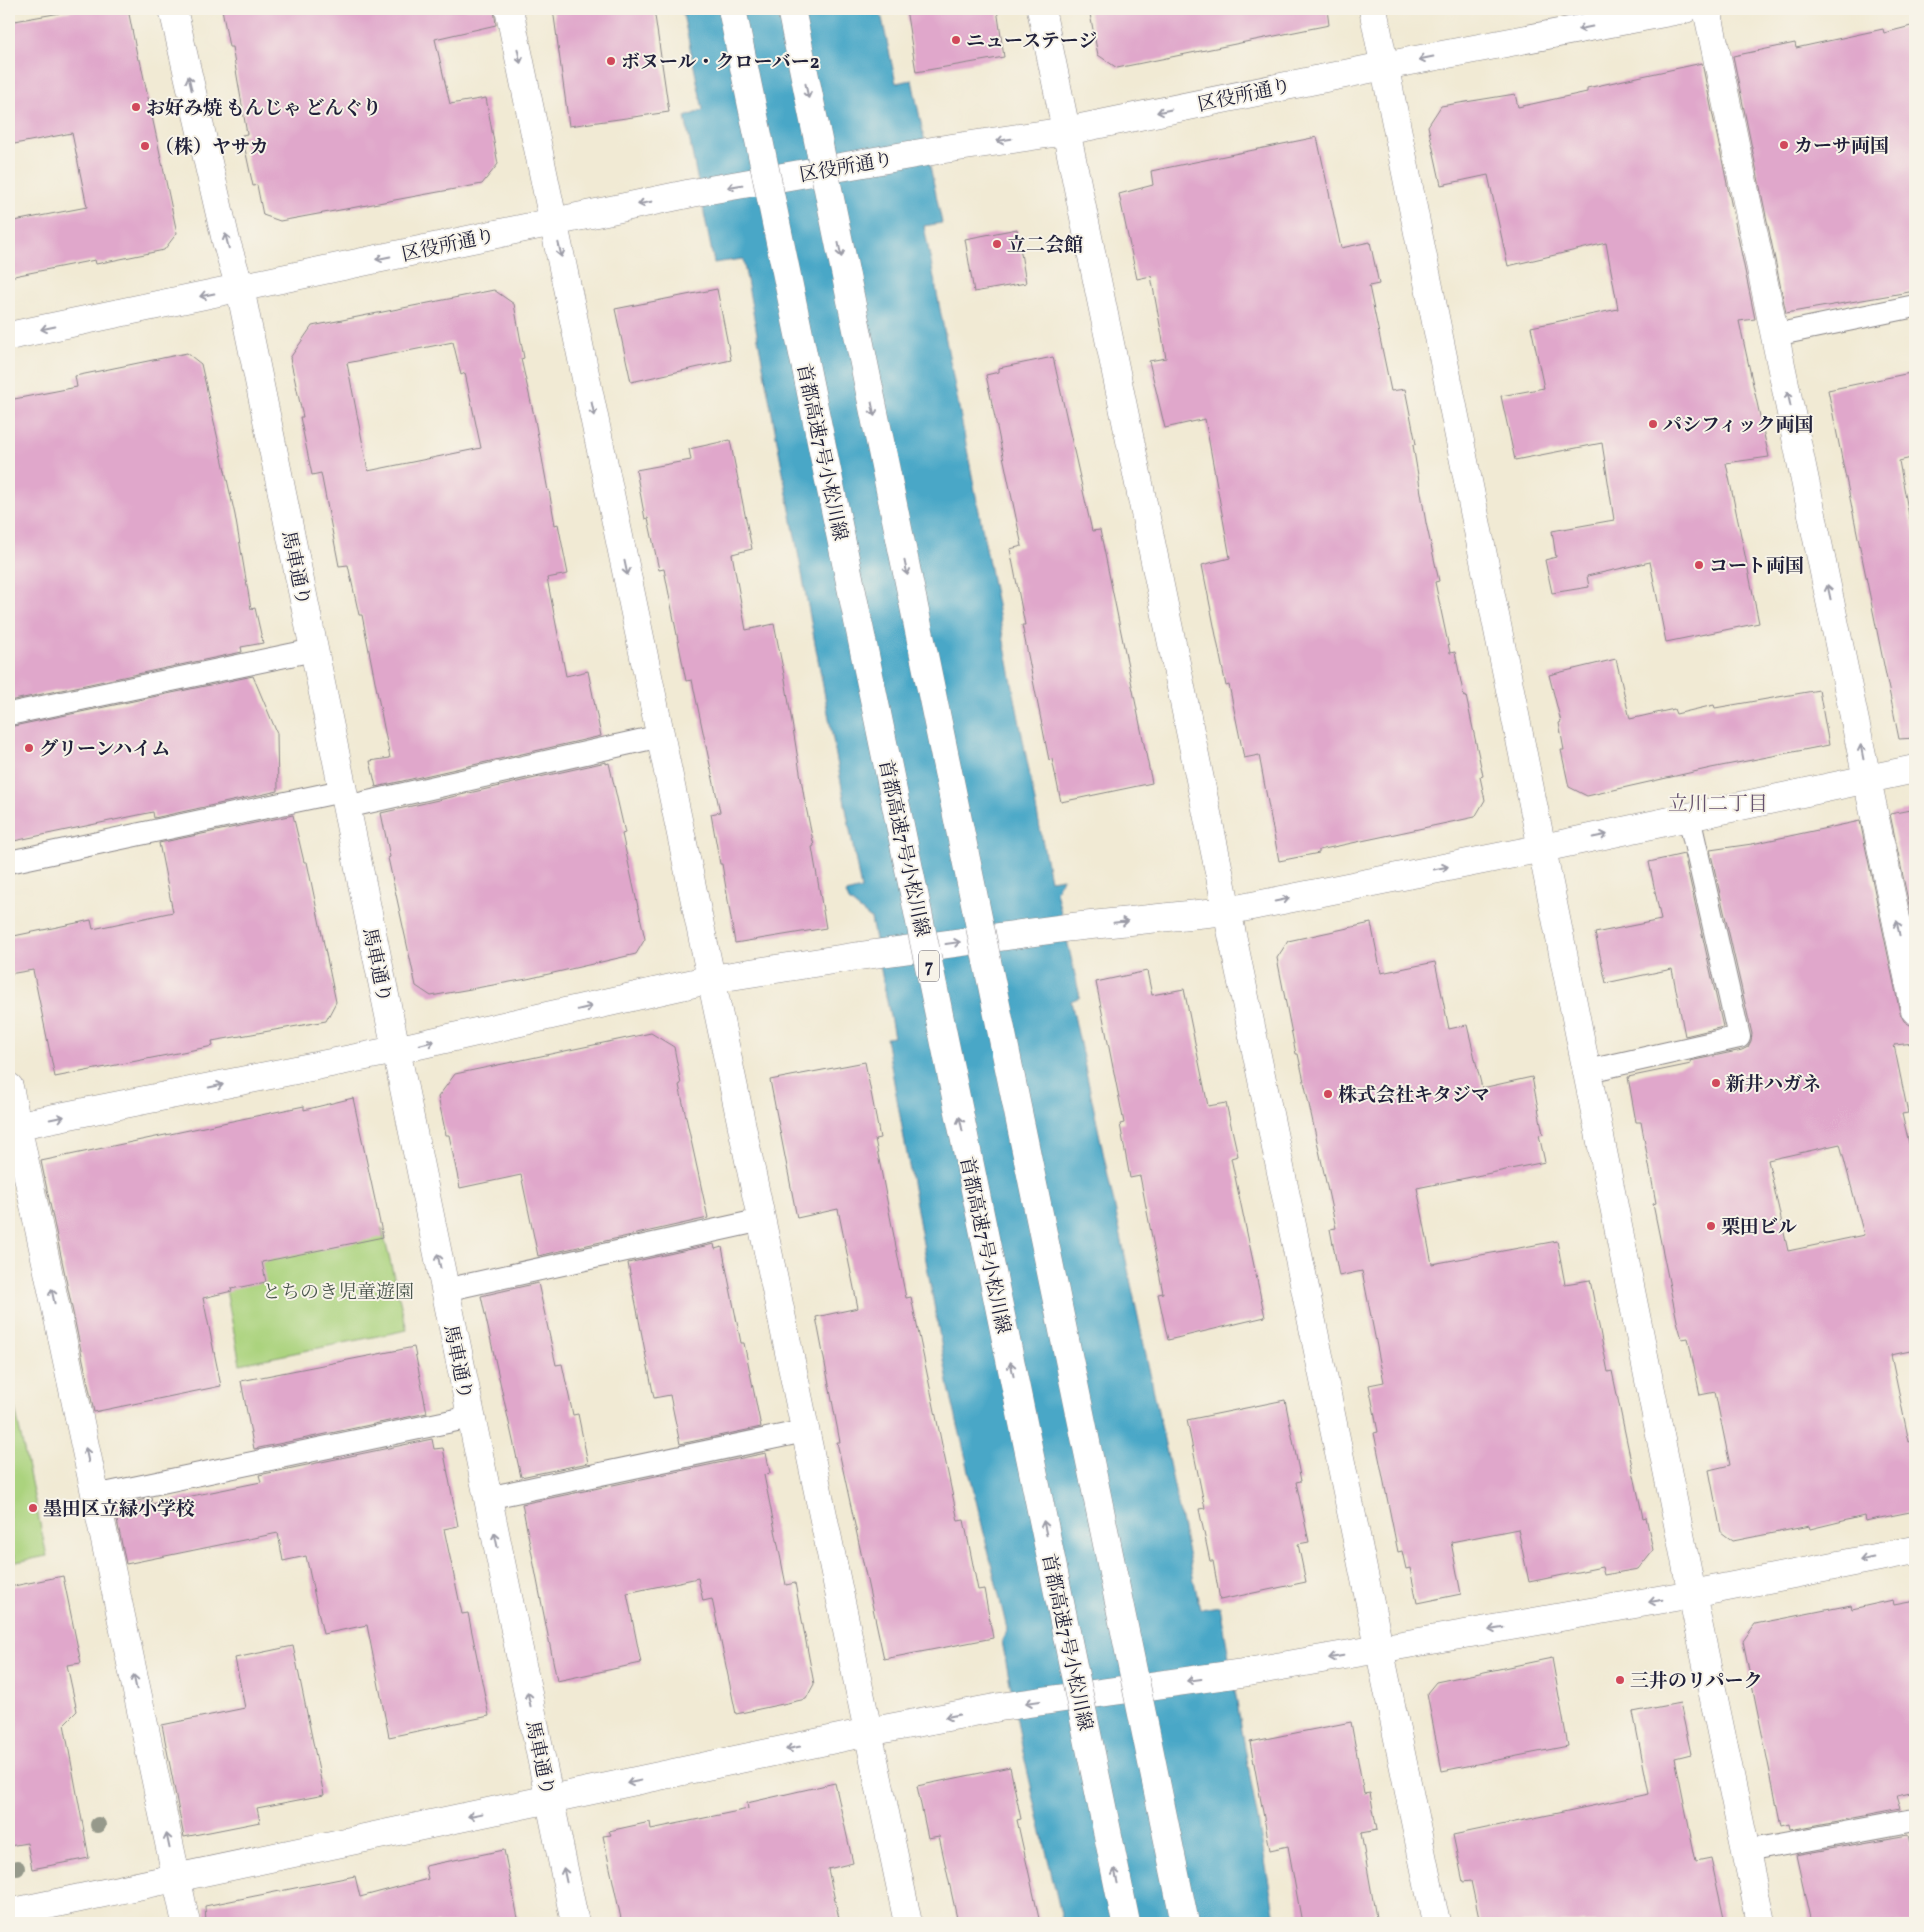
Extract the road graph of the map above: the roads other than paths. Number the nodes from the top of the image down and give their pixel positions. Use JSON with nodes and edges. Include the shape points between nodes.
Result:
{"nodes":[{"id":1,"x":173,"y":9,"type":"edge"},
{"id":2,"x":509,"y":9,"type":"edge"},
{"id":3,"x":732,"y":9,"type":"edge"},
{"id":4,"x":791,"y":9,"type":"edge"},
{"id":5,"x":1041,"y":9,"type":"edge"},
{"id":6,"x":1372,"y":9,"type":"edge"},
{"id":7,"x":1685,"y":9,"type":"edge"},
{"id":8,"x":1707,"y":9,"type":"edge"},
{"id":9,"x":1384,"y":66,"type":"junction"},
{"id":10,"x":1066,"y":130,"type":"junction"},
{"id":11,"x":553,"y":222,"type":"junction"},
{"id":12,"x":240,"y":288,"type":"junction"},
{"id":13,"x":1915,"y":306,"type":"edge"},
{"id":14,"x":1775,"y":335,"type":"junction"},
{"id":15,"x":9,"y":336,"type":"edge"},
{"id":16,"x":314,"y":650,"type":"junction"},
{"id":17,"x":9,"y":714,"type":"edge"},
{"id":18,"x":661,"y":736,"type":"junction"},
{"id":19,"x":1915,"y":769,"type":"edge"},
{"id":20,"x":1867,"y":780,"type":"junction"},
{"id":21,"x":344,"y":799,"type":"junction"},
{"id":22,"x":1689,"y":817,"type":"junction"},
{"id":23,"x":1543,"y":848,"type":"junction"},
{"id":24,"x":9,"y":862,"type":"edge"},
{"id":25,"x":1227,"y":911,"type":"junction"},
{"id":26,"x":712,"y":980,"type":"junction"},
{"id":27,"x":1915,"y":1010,"type":"edge"},
{"id":28,"x":396,"y":1050,"type":"junction"},
{"id":29,"x":1588,"y":1071,"type":"junction"},
{"id":30,"x":9,"y":1087,"type":"edge"},
{"id":31,"x":13,"y":1126,"type":"edge"},
{"id":32,"x":762,"y":1220,"type":"junction"},
{"id":33,"x":445,"y":1290,"type":"junction"},
{"id":34,"x":471,"y":1417,"type":"junction"},
{"id":35,"x":805,"y":1431,"type":"junction"},
{"id":36,"x":95,"y":1496,"type":"junction"},
{"id":37,"x":487,"y":1498,"type":"junction"},
{"id":38,"x":1915,"y":1550,"type":"edge"},
{"id":39,"x":1692,"y":1594,"type":"junction"},
{"id":40,"x":1380,"y":1649,"type":"junction"},
{"id":41,"x":868,"y":1732,"type":"junction"},
{"id":42,"x":549,"y":1800,"type":"junction"},
{"id":43,"x":1915,"y":1820,"type":"edge"},
{"id":44,"x":1746,"y":1851,"type":"junction"},
{"id":45,"x":176,"y":1878,"type":"junction"},
{"id":46,"x":9,"y":1913,"type":"edge"},
{"id":47,"x":186,"y":1923,"type":"edge"},
{"id":48,"x":575,"y":1923,"type":"edge"},
{"id":49,"x":908,"y":1923,"type":"edge"},
{"id":50,"x":1126,"y":1923,"type":"edge"},
{"id":51,"x":1185,"y":1923,"type":"edge"},
{"id":52,"x":1436,"y":1923,"type":"edge"},
{"id":53,"x":1761,"y":1923,"type":"edge"}],
"edges":[{"from":12,"to":1,"type":"main road","name":"馬車通り","one_way":true,"via":[[226,241]]},
{"from":2,"to":11,"type":"main road","one_way":true},
{"from":50,"to":3,"type":"main road","name":"首都高速7号小松川線","number":"7","one_way":true,"bridge":true},
{"from":4,"to":51,"type":"main road","one_way":true,"bridge":true},
{"from":5,"to":10,"type":"main road"},
{"from":6,"to":9,"type":"main road"},
{"from":7,"to":9,"type":"main road","name":"区役所通り","one_way":true},
{"from":8,"to":14,"type":"main road"},
{"from":9,"to":10,"type":"main road","name":"区役所通り","one_way":true},
{"from":9,"to":23,"type":"main road"},
{"from":10,"to":11,"type":"main road","name":"区役所通り","one_way":true,"bridge":true,"via":[[692,193]]},
{"from":10,"to":25,"type":"main road"},
{"from":11,"to":12,"type":"main road","name":"区役所通り","one_way":true},
{"from":11,"to":18,"type":"main road","one_way":true},
{"from":12,"to":15,"type":"main road","name":"区役所通り","one_way":true},
{"from":12,"to":16,"type":"main road","name":"馬車通り"},
{"from":13,"to":14,"type":"lane"},
{"from":20,"to":14,"type":"main road","one_way":true},
{"from":16,"to":17,"type":"lane"},
{"from":16,"to":21,"type":"main road","name":"馬車通り"},
{"from":18,"to":21,"type":"lane"},
{"from":18,"to":26,"type":"main road"},
{"from":19,"to":20,"type":"main road"},
{"from":20,"to":22,"type":"main road"},
{"from":27,"to":20,"type":"main road","one_way":true},
{"from":21,"to":24,"type":"lane"},
{"from":21,"to":28,"type":"main road","name":"馬車通り"},
{"from":23,"to":22,"type":"main road","one_way":true},
{"from":22,"to":29,"type":"lane","via":[[1739,1037]]},
{"from":25,"to":23,"type":"main road","one_way":true},
{"from":23,"to":29,"type":"main road"},
{"from":26,"to":25,"type":"main road","one_way":true,"bridge":true,"via":[[1072,927]]},
{"from":25,"to":40,"type":"main road"},
{"from":28,"to":26,"type":"main road","one_way":true},
{"from":26,"to":32,"type":"main road"},
{"from":31,"to":28,"type":"main road","one_way":true},
{"from":33,"to":28,"type":"main road","name":"馬車通り","one_way":true},
{"from":29,"to":39,"type":"main road"},
{"from":30,"to":31,"type":"main road"},
{"from":36,"to":31,"type":"main road","one_way":true},
{"from":32,"to":33,"type":"lane"},
{"from":32,"to":35,"type":"main road"},
{"from":33,"to":34,"type":"main road","name":"馬車通り"},
{"from":34,"to":36,"type":"lane"},
{"from":34,"to":37,"type":"main road","name":"馬車通り"},
{"from":35,"to":37,"type":"lane"},
{"from":35,"to":41,"type":"main road"},
{"from":45,"to":36,"type":"main road","one_way":true},
{"from":42,"to":37,"type":"main road","name":"馬車通り","one_way":true},
{"from":38,"to":39,"type":"main road","one_way":true},
{"from":39,"to":40,"type":"main road","one_way":true},
{"from":39,"to":44,"type":"main road"},
{"from":40,"to":41,"type":"main road","one_way":true,"bridge":true,"via":[[1242,1673],[1000,1706]]},
{"from":40,"to":52,"type":"main road"},
{"from":41,"to":42,"type":"main road","one_way":true},
{"from":41,"to":49,"type":"main road"},
{"from":42,"to":45,"type":"main road","one_way":true},
{"from":48,"to":42,"type":"main road","name":"馬車通り","one_way":true},
{"from":43,"to":44,"type":"lane"},
{"from":44,"to":53,"type":"main road"},
{"from":45,"to":46,"type":"main road"},
{"from":45,"to":47,"type":"main road"}]}
